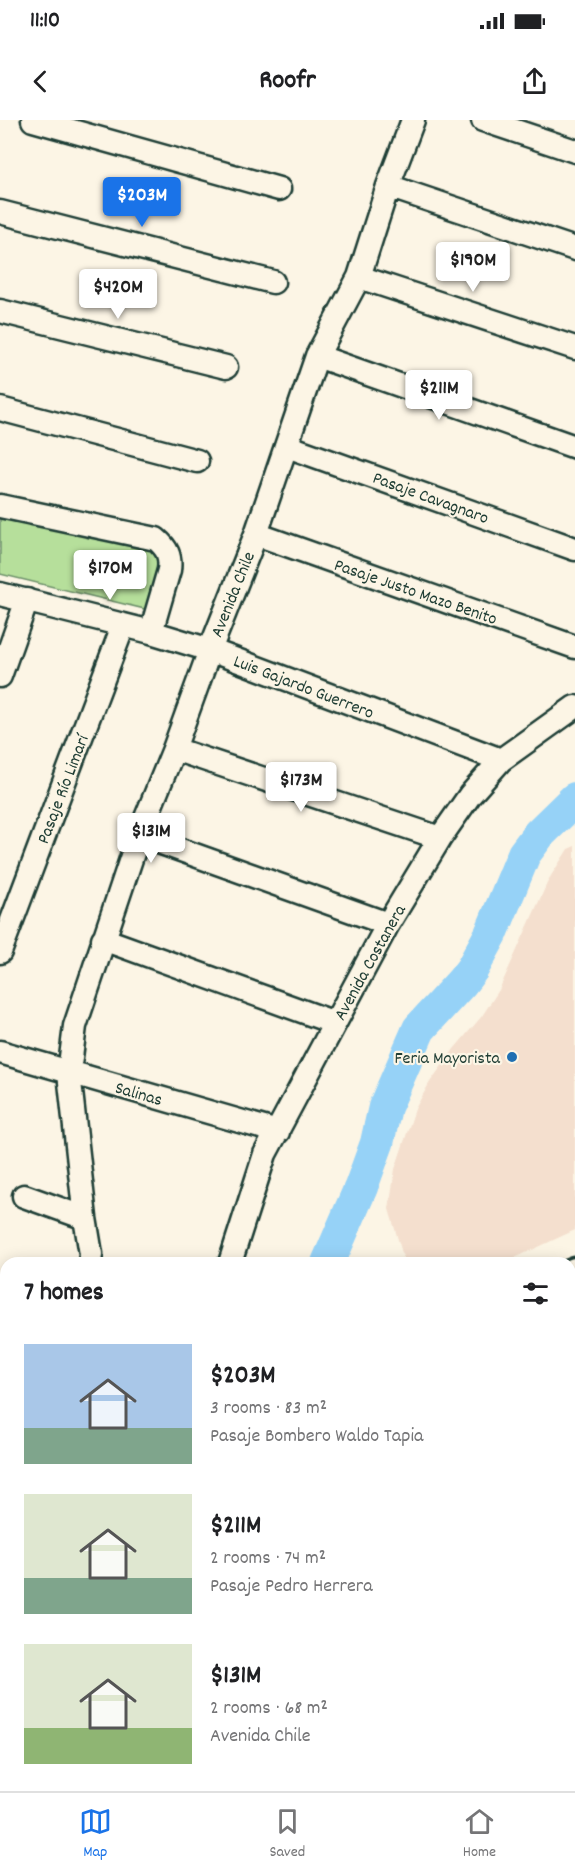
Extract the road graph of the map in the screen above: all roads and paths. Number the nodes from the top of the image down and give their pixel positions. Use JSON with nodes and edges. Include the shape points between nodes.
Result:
{"nodes":[{"id":1,"x":33,"y":120,"type":"edge"},
{"id":2,"x":413,"y":120,"type":"edge"},
{"id":3,"x":483,"y":120,"type":"edge"},
{"id":4,"x":575,"y":151,"type":"edge"},
{"id":5,"x":388,"y":186,"type":"junction"},
{"id":6,"x":279,"y":189,"type":"dead end"},
{"id":7,"x":0,"y":212,"type":"edge"},
{"id":8,"x":575,"y":249,"type":"edge"},
{"id":9,"x":359,"y":277,"type":"junction"},
{"id":10,"x":273,"y":282,"type":"dead end"},
{"id":11,"x":0,"y":311,"type":"edge"},
{"id":12,"x":575,"y":348,"type":"edge"},
{"id":13,"x":317,"y":356,"type":"junction"},
{"id":14,"x":226,"y":367,"type":"dead end"},
{"id":15,"x":0,"y":409,"type":"edge"},
{"id":16,"x":287,"y":446,"type":"junction"},
{"id":17,"x":575,"y":447,"type":"edge"},
{"id":18,"x":197,"y":461,"type":"dead end"},
{"id":19,"x":0,"y":506,"type":"edge"},
{"id":20,"x":256,"y":534,"type":"junction"},
{"id":21,"x":575,"y":549,"type":"edge"},
{"id":22,"x":0,"y":594,"type":"edge"},
{"id":23,"x":27,"y":600,"type":"junction"},
{"id":24,"x":123,"y":626,"type":"junction"},
{"id":25,"x":151,"y":632,"type":"junction"},
{"id":26,"x":575,"y":647,"type":"edge"},
{"id":27,"x":210,"y":650,"type":"junction"},
{"id":28,"x":0,"y":676,"type":"edge"},
{"id":29,"x":575,"y":708,"type":"edge"},
{"id":30,"x":174,"y":749,"type":"junction"},
{"id":31,"x":501,"y":760,"type":"junction"},
{"id":32,"x":139,"y":835,"type":"junction"},
{"id":33,"x":440,"y":838,"type":"junction"},
{"id":34,"x":388,"y":924,"type":"junction"},
{"id":35,"x":104,"y":939,"type":"junction"},
{"id":36,"x":0,"y":952,"type":"edge"},
{"id":37,"x":335,"y":1023,"type":"junction"},
{"id":38,"x":0,"y":1052,"type":"edge"},
{"id":39,"x":69,"y":1073,"type":"junction"},
{"id":40,"x":278,"y":1132,"type":"junction"},
{"id":41,"x":24,"y":1196,"type":"dead end"},
{"id":42,"x":85,"y":1218,"type":"junction"},
{"id":43,"x":91,"y":1257,"type":"edge"},
{"id":44,"x":232,"y":1257,"type":"edge"}],
"edges":[{"from":1,"to":6,"type":"street"},
{"from":2,"to":5,"type":"street","name":"Avenida Chile"},
{"from":3,"to":4,"type":"street"},
{"from":5,"to":8,"type":"street"},
{"from":5,"to":9,"type":"street","name":"Avenida Chile"},
{"from":7,"to":10,"type":"street"},
{"from":9,"to":12,"type":"street"},
{"from":9,"to":13,"type":"street","name":"Avenida Chile"},
{"from":11,"to":14,"type":"street"},
{"from":13,"to":16,"type":"street","name":"Avenida Chile"},
{"from":13,"to":17,"type":"street"},
{"from":15,"to":18,"type":"street"},
{"from":16,"to":20,"type":"street","name":"Avenida Chile"},
{"from":16,"to":21,"type":"street","name":"Pasaje Cavagnaro"},
{"from":19,"to":25,"type":"street","via":[[156,539],[167,550],[170,570]]},
{"from":20,"to":26,"type":"street","name":"Pasaje Justo Mazo Benito"},
{"from":20,"to":27,"type":"street","name":"Avenida Chile"},
{"from":22,"to":23,"type":"street","name":"Luis Gajardo Guerrero"},
{"from":23,"to":24,"type":"street","name":"Luis Gajardo Guerrero"},
{"from":23,"to":28,"type":"street"},
{"from":24,"to":25,"type":"street","name":"Luis Gajardo Guerrero"},
{"from":24,"to":36,"type":"street","name":"Pasaje Río Limarí"},
{"from":25,"to":27,"type":"street","name":"Luis Gajardo Guerrero"},
{"from":27,"to":30,"type":"street","name":"Avenida Chile"},
{"from":27,"to":31,"type":"street","name":"Luis Gajardo Guerrero"},
{"from":29,"to":31,"type":"street","name":"Avenida Costanera"},
{"from":30,"to":32,"type":"street","name":"Avenida Chile"},
{"from":30,"to":33,"type":"street"},
{"from":31,"to":33,"type":"street","name":"Avenida Costanera"},
{"from":32,"to":34,"type":"street"},
{"from":32,"to":35,"type":"street","name":"Avenida Chile"},
{"from":33,"to":34,"type":"street","name":"Avenida Costanera"},
{"from":34,"to":37,"type":"street","name":"Avenida Costanera"},
{"from":35,"to":37,"type":"street"},
{"from":35,"to":39,"type":"street","name":"Avenida Chile","via":[[75,1026]]},
{"from":37,"to":40,"type":"street","name":"Avenida Costanera"},
{"from":38,"to":39,"type":"street","name":"Salinas"},
{"from":39,"to":40,"type":"street","name":"Salinas"},
{"from":39,"to":42,"type":"street","name":"Avenida Chile"},
{"from":40,"to":44,"type":"street","name":"Avenida Costanera","via":[[266,1154]]},
{"from":41,"to":42,"type":"street"},
{"from":42,"to":43,"type":"street","name":"Avenida Chile"}]}
